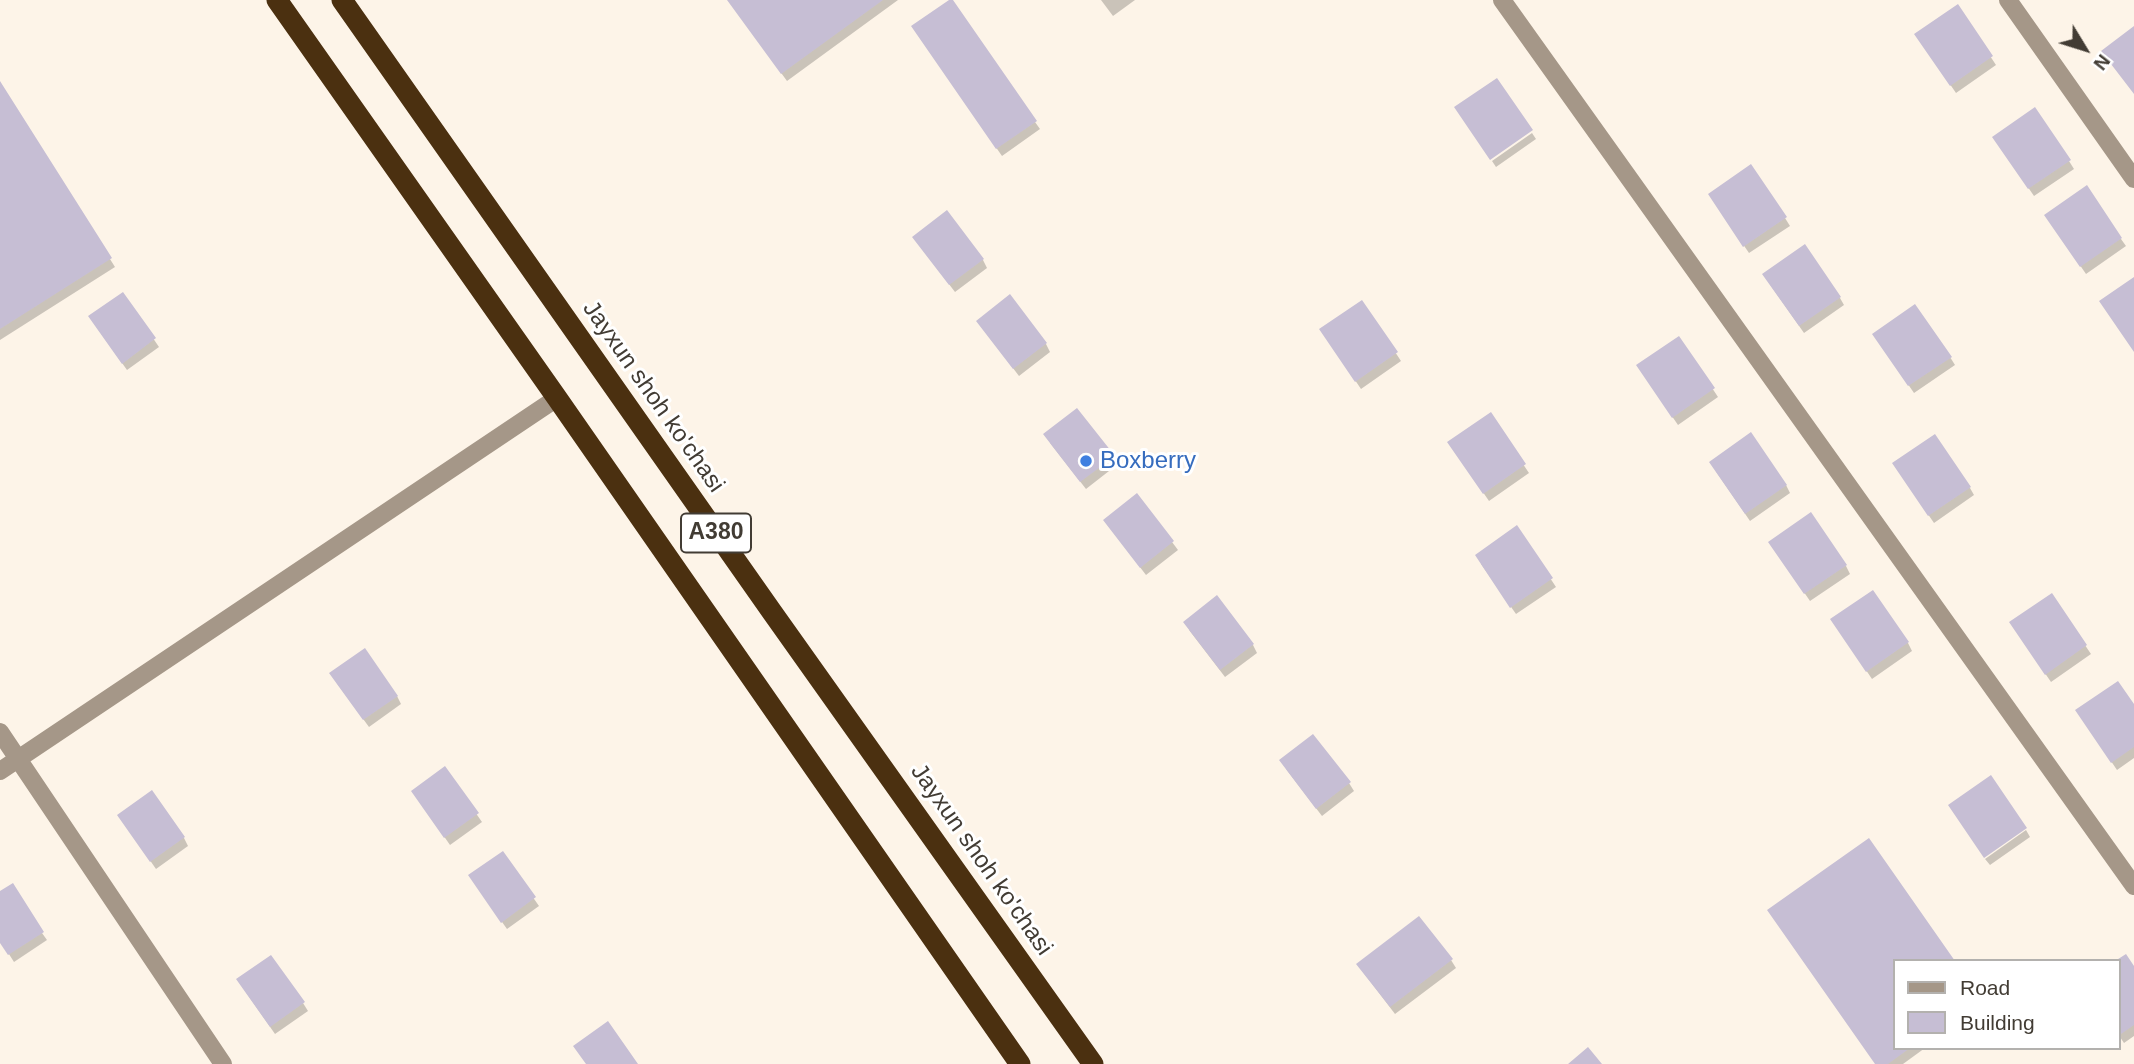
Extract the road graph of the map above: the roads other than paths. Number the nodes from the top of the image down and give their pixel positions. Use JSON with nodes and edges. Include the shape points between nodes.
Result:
{"nodes":[{"id":1,"x":277,"y":0,"type":"edge"},
{"id":2,"x":342,"y":0,"type":"edge"},
{"id":3,"x":1502,"y":0,"type":"edge"},
{"id":4,"x":2008,"y":0,"type":"edge"},
{"id":5,"x":2134,"y":179,"type":"edge"},
{"id":6,"x":557,"y":398,"type":"junction"},
{"id":7,"x":0,"y":732,"type":"edge"},
{"id":8,"x":18,"y":759,"type":"junction"},
{"id":9,"x":0,"y":771,"type":"edge"},
{"id":10,"x":2134,"y":886,"type":"edge"},
{"id":11,"x":223,"y":1064,"type":"edge"},
{"id":12,"x":1020,"y":1064,"type":"edge"},
{"id":13,"x":1093,"y":1064,"type":"edge"}],
"edges":[{"from":1,"to":6,"type":"highway","number":"A380"},
{"from":2,"to":13,"type":"highway","name":"Jayxun shoh ko'chasi","number":"A380"},
{"from":3,"to":10,"type":"street"},
{"from":4,"to":5,"type":"street"},
{"from":6,"to":8,"type":"street"},
{"from":6,"to":12,"type":"highway","number":"A380"},
{"from":7,"to":8,"type":"street"},
{"from":8,"to":9,"type":"street"},
{"from":8,"to":11,"type":"street"}]}
